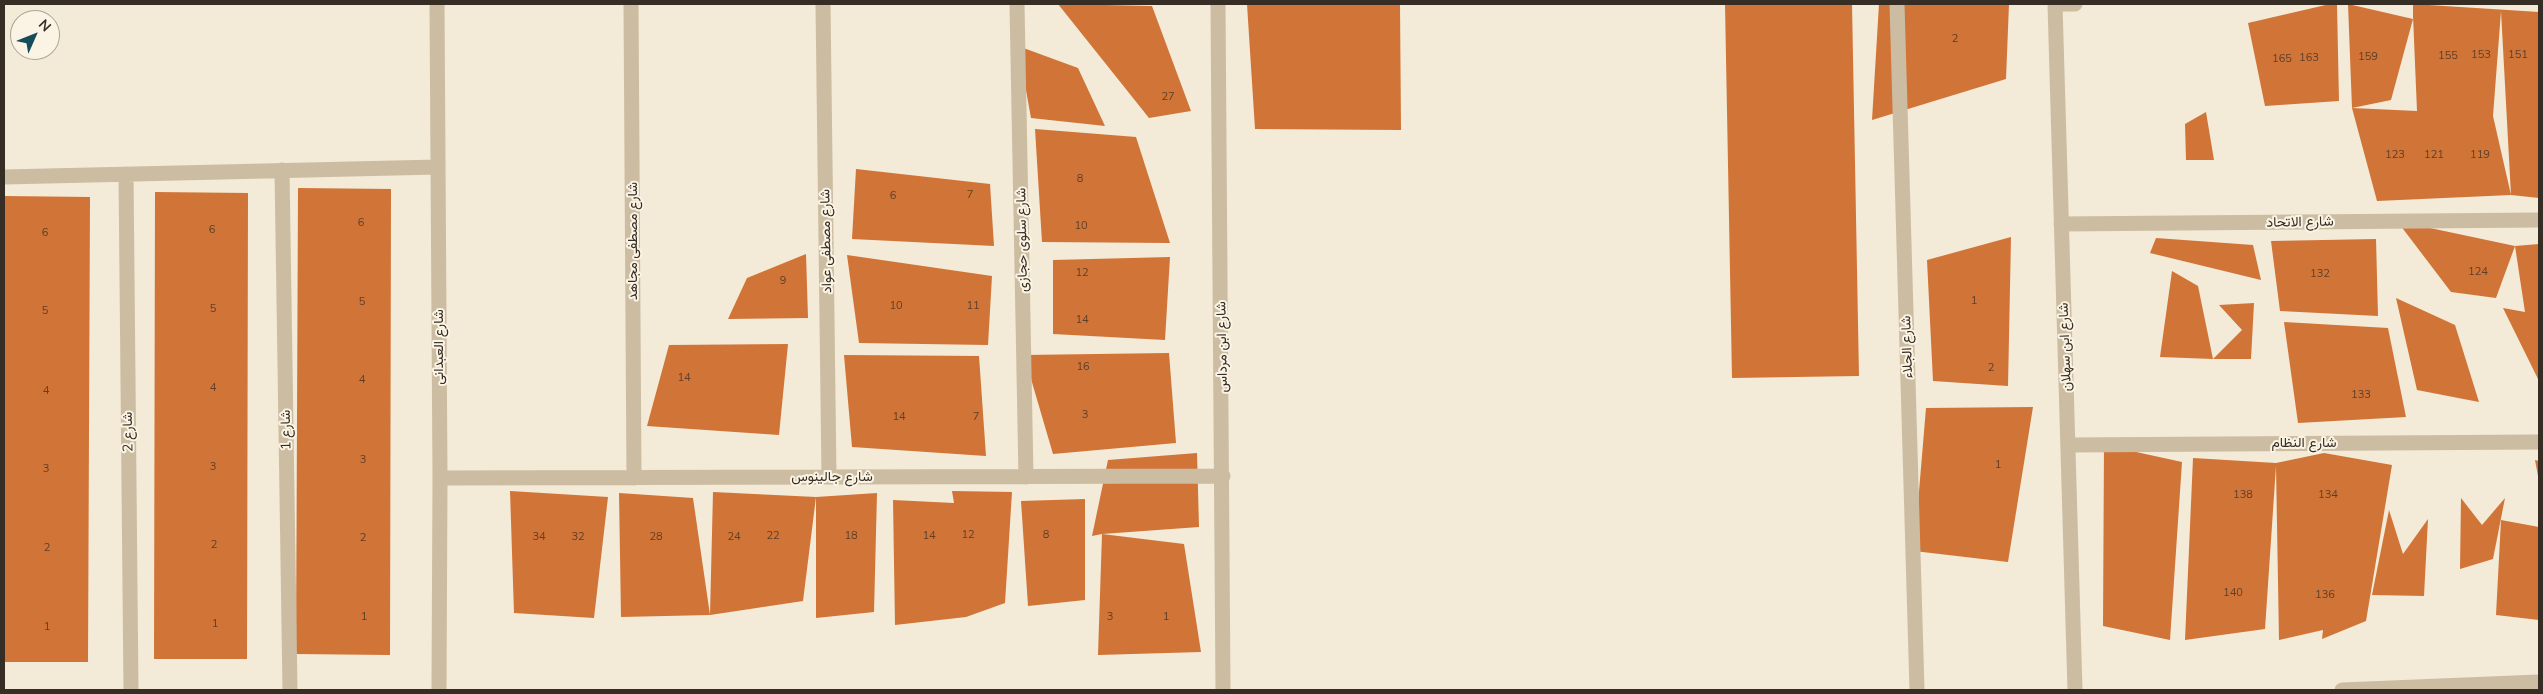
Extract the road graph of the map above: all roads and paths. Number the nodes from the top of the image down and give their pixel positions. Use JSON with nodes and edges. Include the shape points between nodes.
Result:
{"nodes":[{"id":1,"x":437,"y":4,"type":"edge"},
{"id":2,"x":631,"y":4,"type":"edge"},
{"id":3,"x":823,"y":4,"type":"edge"},
{"id":4,"x":1017,"y":4,"type":"edge"},
{"id":5,"x":1218,"y":4,"type":"edge"},
{"id":6,"x":1897,"y":4,"type":"edge"},
{"id":7,"x":2055,"y":4,"type":"edge"},
{"id":8,"x":2075,"y":4,"type":"edge"},
{"id":9,"x":438,"y":167,"type":"junction"},
{"id":10,"x":282,"y":170,"type":"junction"},
{"id":11,"x":126,"y":174,"type":"junction"},
{"id":12,"x":4,"y":177,"type":"edge"},
{"id":13,"x":2539,"y":220,"type":"edge"},
{"id":14,"x":2061,"y":224,"type":"junction"},
{"id":15,"x":2539,"y":442,"type":"edge"},
{"id":16,"x":2068,"y":445,"type":"junction"},
{"id":17,"x":1223,"y":476,"type":"junction"},
{"id":18,"x":829,"y":477,"type":"junction"},
{"id":19,"x":1026,"y":477,"type":"junction"},
{"id":20,"x":440,"y":478,"type":"junction"},
{"id":21,"x":634,"y":478,"type":"junction"},
{"id":22,"x":2539,"y":682,"type":"edge"},
{"id":23,"x":131,"y":690,"type":"edge"},
{"id":24,"x":290,"y":690,"type":"edge"},
{"id":25,"x":439,"y":690,"type":"edge"},
{"id":26,"x":1224,"y":690,"type":"edge"},
{"id":27,"x":1918,"y":690,"type":"edge"},
{"id":28,"x":2075,"y":690,"type":"edge"},
{"id":29,"x":2342,"y":690,"type":"edge"}],
"edges":[{"from":1,"to":9,"type":"street","name":"شارع العبدانى"},
{"from":2,"to":21,"type":"street","name":"شارع مصطفى مجاهد"},
{"from":3,"to":18,"type":"street","name":"شارع مصطفى عواد"},
{"from":4,"to":19,"type":"street","name":"شارع سلوى حجازى"},
{"from":5,"to":17,"type":"street","name":"شارع ابن مرداس"},
{"from":6,"to":27,"type":"street","name":"شارع الجلاء"},
{"from":7,"to":8,"type":"street"},
{"from":7,"to":14,"type":"street","name":"شارع ابن سهلان"},
{"from":9,"to":10,"type":"street"},
{"from":9,"to":20,"type":"street","name":"شارع العبدانى"},
{"from":10,"to":11,"type":"street"},
{"from":10,"to":24,"type":"street","name":"شارع 1"},
{"from":11,"to":12,"type":"street"},
{"from":11,"to":23,"type":"street","name":"شارع 2"},
{"from":13,"to":14,"type":"street","name":"شارع الاتحاد"},
{"from":14,"to":16,"type":"street","name":"شارع ابن سهلان"},
{"from":15,"to":16,"type":"street","name":"شارع النظام"},
{"from":16,"to":28,"type":"street","name":"شارع ابن سهلان"},
{"from":17,"to":19,"type":"street","name":"شارع جالينوس"},
{"from":17,"to":26,"type":"street","name":"شارع ابن مرداس"},
{"from":18,"to":19,"type":"street","name":"شارع جالينوس"},
{"from":18,"to":21,"type":"street","name":"شارع جالينوس"},
{"from":20,"to":21,"type":"street","name":"شارع جالينوس"},
{"from":20,"to":25,"type":"street","name":"شارع العبدانى"},
{"from":22,"to":29,"type":"street"}]}
